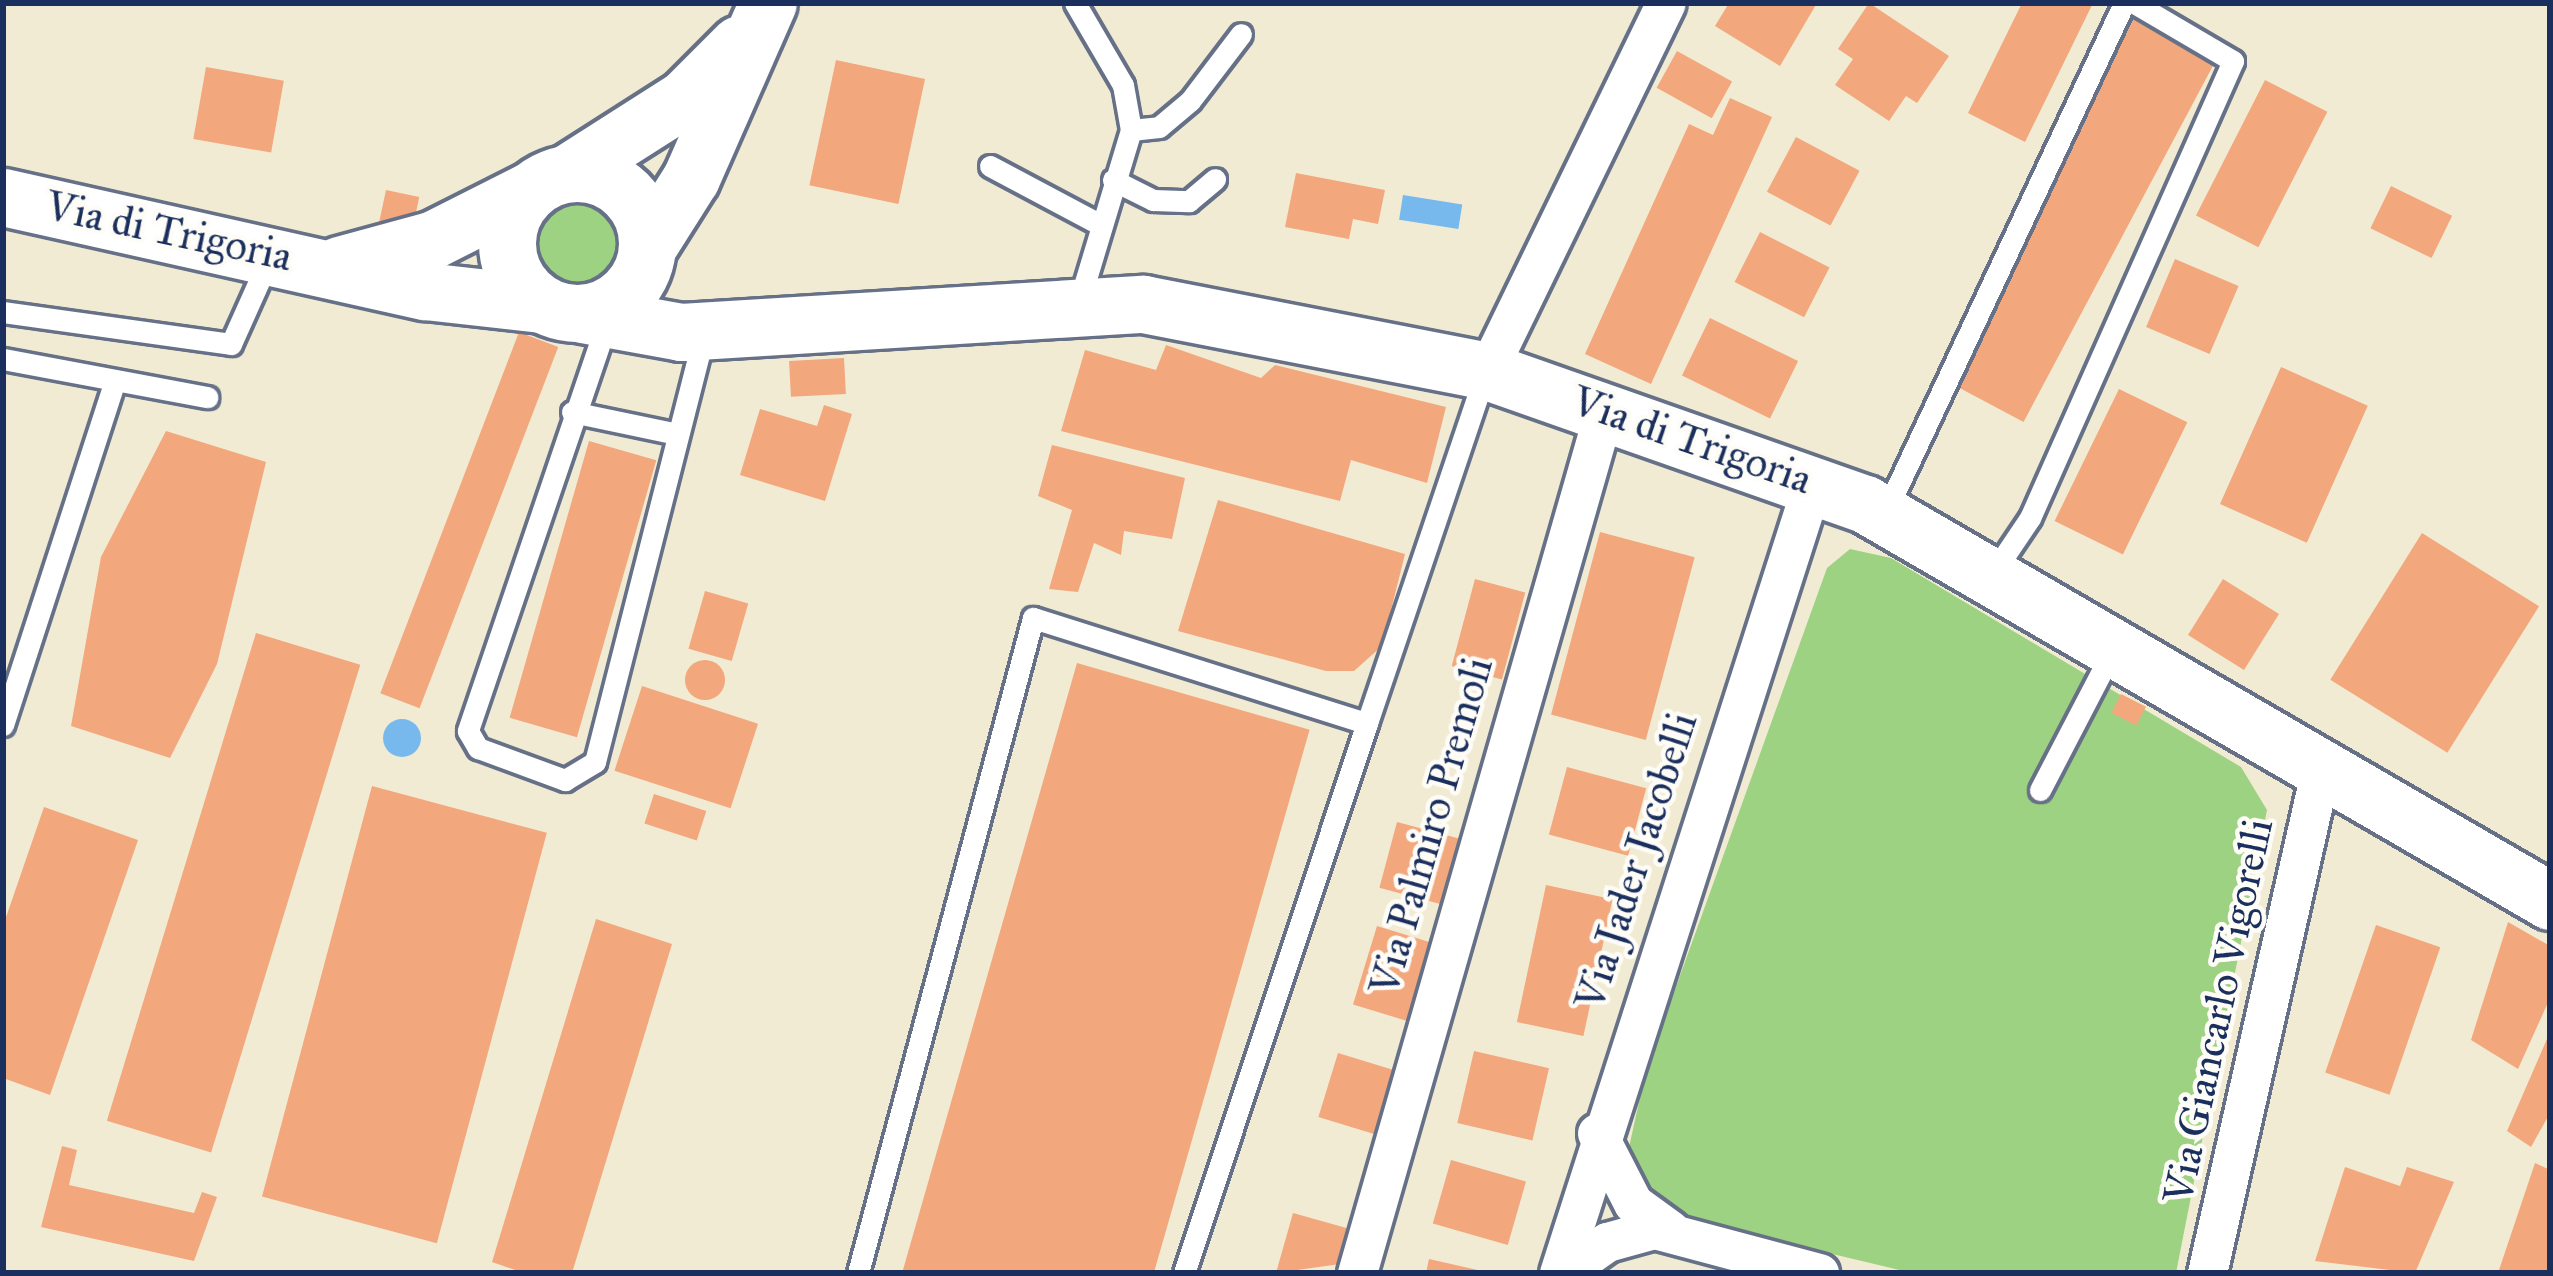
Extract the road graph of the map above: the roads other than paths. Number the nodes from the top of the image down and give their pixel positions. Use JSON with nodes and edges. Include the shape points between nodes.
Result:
{"nodes":[{"id":1,"x":1075,"y":3,"type":"edge"},
{"id":2,"x":1666,"y":3,"type":"edge"},
{"id":3,"x":2124,"y":3,"type":"edge"},
{"id":4,"x":2134,"y":3,"type":"edge"},
{"id":5,"x":764,"y":10,"type":"edge"},
{"id":6,"x":1241,"y":34,"type":"dead end"},
{"id":7,"x":1131,"y":130,"type":"junction"},
{"id":8,"x":990,"y":166,"type":"dead end"},
{"id":9,"x":1215,"y":179,"type":"dead end"},
{"id":10,"x":1113,"y":180,"type":"junction"},
{"id":11,"x":549,"y":182,"type":"junction"},
{"id":12,"x":3,"y":196,"type":"edge"},
{"id":13,"x":1099,"y":224,"type":"junction"},
{"id":14,"x":648,"y":246,"type":"junction"},
{"id":15,"x":271,"y":253,"type":"junction"},
{"id":16,"x":335,"y":266,"type":"junction"},
{"id":17,"x":1079,"y":302,"type":"junction"},
{"id":18,"x":3,"y":312,"type":"edge"},
{"id":19,"x":577,"y":313,"type":"junction"},
{"id":20,"x":720,"y":330,"type":"junction"},
{"id":21,"x":3,"y":359,"type":"edge"},
{"id":22,"x":1487,"y":371,"type":"junction"},
{"id":23,"x":115,"y":381,"type":"junction"},
{"id":24,"x":207,"y":397,"type":"dead end"},
{"id":25,"x":1605,"y":408,"type":"junction"},
{"id":26,"x":572,"y":412,"type":"junction"},
{"id":27,"x":677,"y":434,"type":"junction"},
{"id":28,"x":1813,"y":482,"type":"junction"},
{"id":29,"x":1884,"y":515,"type":"junction"},
{"id":30,"x":1990,"y":576,"type":"junction"},
{"id":31,"x":2114,"y":648,"type":"junction"},
{"id":32,"x":1367,"y":723,"type":"junction"},
{"id":33,"x":3,"y":725,"type":"edge"},
{"id":34,"x":2321,"y":768,"type":"junction"},
{"id":35,"x":2040,"y":790,"type":"dead end"},
{"id":36,"x":2550,"y":901,"type":"edge"},
{"id":37,"x":1597,"y":1133,"type":"junction"},
{"id":38,"x":1670,"y":1230,"type":"junction"},
{"id":39,"x":858,"y":1273,"type":"edge"},
{"id":40,"x":1184,"y":1273,"type":"edge"},
{"id":41,"x":1358,"y":1273,"type":"edge"},
{"id":42,"x":1561,"y":1273,"type":"edge"},
{"id":43,"x":1819,"y":1273,"type":"edge"},
{"id":44,"x":2207,"y":1273,"type":"edge"}],
"edges":[{"from":1,"to":7,"type":"lane","via":[[1123,86]]},
{"from":2,"to":22,"type":"street"},
{"from":3,"to":29,"type":"lane"},
{"from":4,"to":30,"type":"lane","via":[[2233,61],[2048,480]]},
{"from":5,"to":11,"type":"street","name":"Via di Trigoria","via":[[702,85]]},
{"from":5,"to":14,"type":"street","via":[[691,178]]},
{"from":6,"to":7,"type":"lane","via":[[1190,101],[1159,128]]},
{"from":7,"to":10,"type":"lane"},
{"from":8,"to":13,"type":"lane"},
{"from":9,"to":10,"type":"lane","via":[[1189,201],[1153,200]]},
{"from":10,"to":13,"type":"lane"},
{"from":11,"to":14,"type":"street","via":[[634,200]]},
{"from":11,"to":16,"type":"street","name":"Via di Trigoria","via":[[434,239]]},
{"from":11,"to":19,"type":"street","via":[[507,251]]},
{"from":12,"to":15,"type":"street","name":"Via di Trigoria"},
{"from":13,"to":17,"type":"lane"},
{"from":14,"to":19,"type":"street","via":[[620,300]]},
{"from":14,"to":20,"type":"street","via":[[676,290]]},
{"from":15,"to":16,"type":"street","name":"Via di Trigoria"},
{"from":15,"to":18,"type":"lane","via":[[231,344]]},
{"from":16,"to":19,"type":"street","name":"Via di Trigoria"},
{"from":17,"to":20,"type":"street","name":"Via di Trigoria"},
{"from":17,"to":22,"type":"street","name":"Via di Trigoria","via":[[1265,321]]},
{"from":19,"to":20,"type":"street","name":"Via di Trigoria"},
{"from":19,"to":26,"type":"lane"},
{"from":20,"to":27,"type":"lane"},
{"from":21,"to":23,"type":"lane"},
{"from":22,"to":25,"type":"street","name":"Via di Trigoria"},
{"from":22,"to":32,"type":"lane"},
{"from":23,"to":24,"type":"lane"},
{"from":23,"to":33,"type":"lane"},
{"from":25,"to":28,"type":"street","name":"Via di Trigoria"},
{"from":25,"to":41,"type":"street","name":"Via Palmiro Premoli"},
{"from":26,"to":27,"type":"lane"},
{"from":26,"to":27,"type":"lane","via":[[469,730],[478,748],[565,780],[595,761]]},
{"from":28,"to":29,"type":"street","name":"Via di Trigoria"},
{"from":28,"to":37,"type":"street","name":"Via Jader Jacobelli"},
{"from":29,"to":30,"type":"street","name":"Via di Trigoria"},
{"from":30,"to":31,"type":"street","name":"Via di Trigoria"},
{"from":31,"to":34,"type":"street","name":"Via di Trigoria"},
{"from":31,"to":35,"type":"lane"},
{"from":32,"to":39,"type":"lane","via":[[1033,618]]},
{"from":32,"to":40,"type":"lane"},
{"from":34,"to":36,"type":"street","name":"Via di Trigoria"},
{"from":34,"to":44,"type":"street","name":"Via Giancarlo Vigorelli"},
{"from":37,"to":38,"type":"street","via":[[1633,1203]]},
{"from":37,"to":42,"type":"street","name":"Via Jader Jacobelli"},
{"from":38,"to":42,"type":"street","via":[[1624,1234]]},
{"from":38,"to":43,"type":"street"}]}
